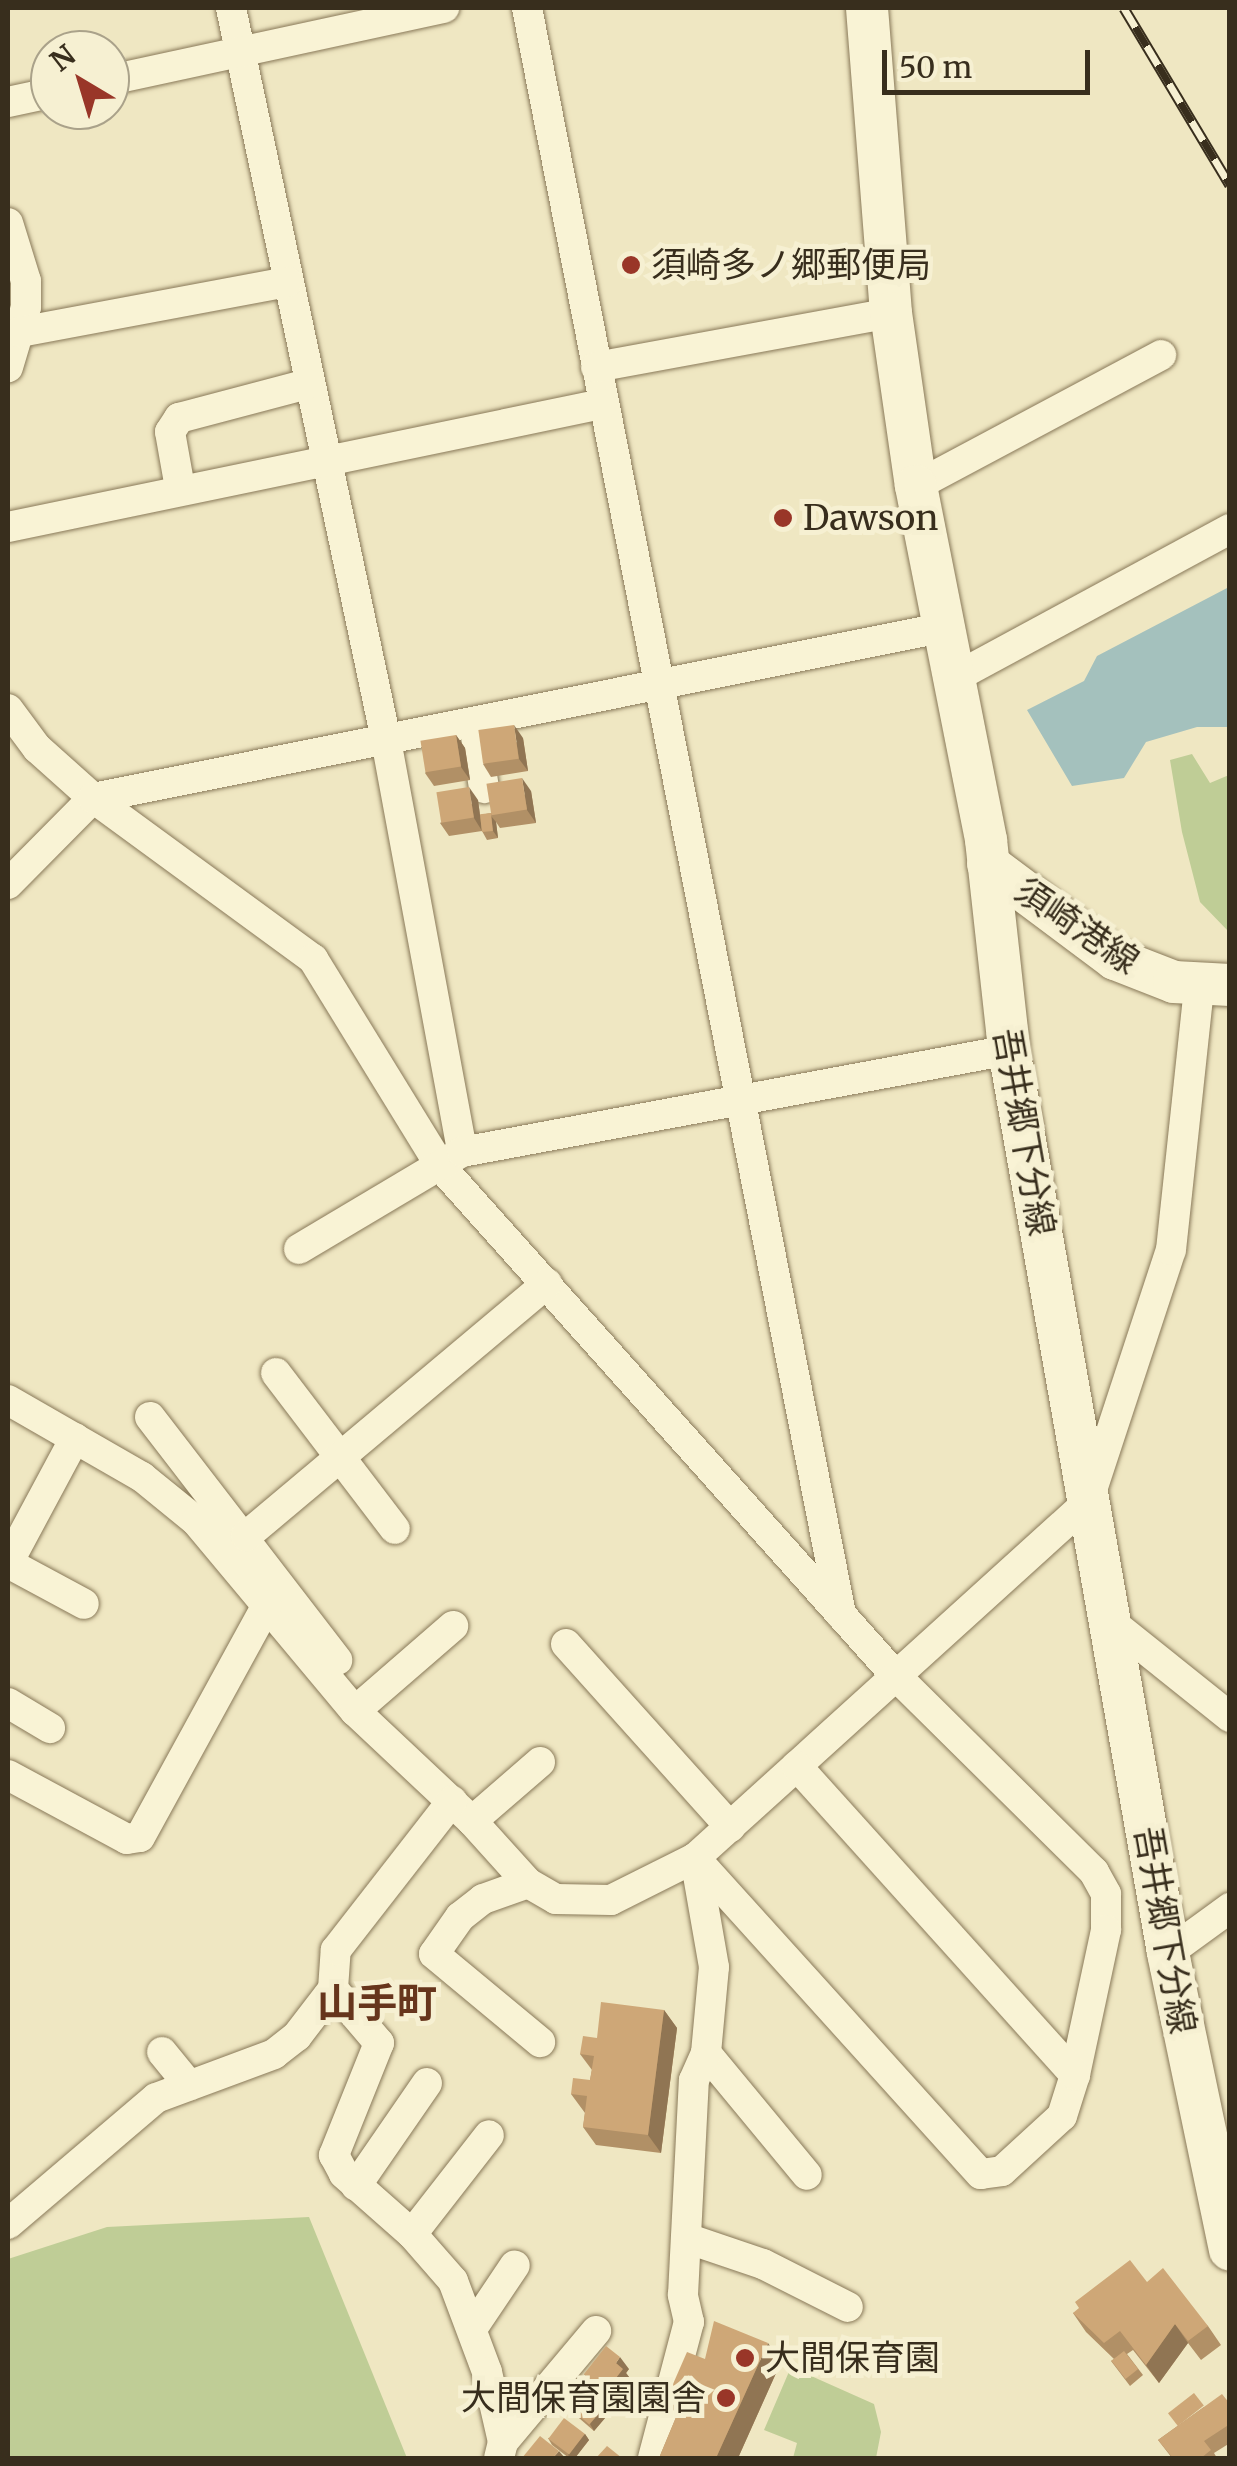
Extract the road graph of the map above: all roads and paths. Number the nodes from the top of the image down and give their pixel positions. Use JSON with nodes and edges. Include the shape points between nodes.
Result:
{"nodes":[{"id":1,"x":231,"y":8,"type":"edge"},
{"id":2,"x":444,"y":8,"type":"edge"},
{"id":3,"x":527,"y":8,"type":"edge"},
{"id":4,"x":867,"y":8,"type":"edge"},
{"id":5,"x":241,"y":52,"type":"junction"},
{"id":6,"x":130,"y":76,"type":"edge"},
{"id":7,"x":8,"y":223,"type":"edge"},
{"id":8,"x":287,"y":282,"type":"junction"},
{"id":9,"x":891,"y":313,"type":"junction"},
{"id":10,"x":20,"y":332,"type":"junction"},
{"id":11,"x":1161,"y":355,"type":"dead end"},
{"id":12,"x":8,"y":367,"type":"edge"},
{"id":13,"x":596,"y":367,"type":"junction"},
{"id":14,"x":308,"y":384,"type":"junction"},
{"id":15,"x":602,"y":404,"type":"junction"},
{"id":16,"x":326,"y":460,"type":"junction"},
{"id":17,"x":916,"y":486,"type":"junction"},
{"id":18,"x":180,"y":488,"type":"junction"},
{"id":19,"x":8,"y":527,"type":"edge"},
{"id":20,"x":1230,"y":529,"type":"edge"},
{"id":21,"x":946,"y":627,"type":"junction"},
{"id":22,"x":956,"y":677,"type":"junction"},
{"id":23,"x":661,"y":687,"type":"junction"},
{"id":24,"x":10,"y":720,"type":"edge"},
{"id":25,"x":474,"y":724,"type":"junction"},
{"id":26,"x":386,"y":740,"type":"junction"},
{"id":27,"x":484,"y":788,"type":"edge"},
{"id":28,"x":93,"y":798,"type":"junction"},
{"id":29,"x":988,"y":864,"type":"junction"},
{"id":30,"x":8,"y":884,"type":"edge"},
{"id":31,"x":1214,"y":985,"type":"edge"},
{"id":32,"x":1009,"y":1050,"type":"junction"},
{"id":33,"x":738,"y":1102,"type":"junction"},
{"id":34,"x":452,"y":1160,"type":"junction"},
{"id":35,"x":298,"y":1249,"type":"dead end"},
{"id":36,"x":546,"y":1283,"type":"junction"},
{"id":37,"x":276,"y":1373,"type":"dead end"},
{"id":38,"x":8,"y":1400,"type":"edge"},
{"id":39,"x":150,"y":1418,"type":"dead end"},
{"id":40,"x":75,"y":1438,"type":"junction"},
{"id":41,"x":341,"y":1461,"type":"junction"},
{"id":42,"x":1088,"y":1502,"type":"junction"},
{"id":43,"x":395,"y":1529,"type":"dead end"},
{"id":44,"x":246,"y":1536,"type":"junction"},
{"id":45,"x":84,"y":1604,"type":"dead end"},
{"id":46,"x":267,"y":1605,"type":"junction"},
{"id":47,"x":841,"y":1615,"type":"junction"},
{"id":48,"x":1110,"y":1622,"type":"junction"},
{"id":49,"x":453,"y":1626,"type":"dead end"},
{"id":50,"x":566,"y":1644,"type":"dead end"},
{"id":51,"x":895,"y":1676,"type":"junction"},
{"id":52,"x":8,"y":1703,"type":"edge"},
{"id":53,"x":360,"y":1705,"type":"junction"},
{"id":54,"x":1230,"y":1717,"type":"edge"},
{"id":55,"x":50,"y":1728,"type":"dead end"},
{"id":56,"x":540,"y":1762,"type":"dead end"},
{"id":57,"x":798,"y":1766,"type":"junction"},
{"id":58,"x":8,"y":1774,"type":"edge"},
{"id":59,"x":462,"y":1811,"type":"junction"},
{"id":60,"x":730,"y":1826,"type":"junction"},
{"id":61,"x":695,"y":1858,"type":"junction"},
{"id":62,"x":528,"y":1883,"type":"junction"},
{"id":63,"x":1230,"y":1908,"type":"edge"},
{"id":64,"x":1168,"y":1953,"type":"junction"},
{"id":65,"x":334,"y":1989,"type":"junction"},
{"id":66,"x":540,"y":2042,"type":"dead end"},
{"id":67,"x":162,"y":2052,"type":"dead end"},
{"id":68,"x":706,"y":2054,"type":"junction"},
{"id":69,"x":1075,"y":2075,"type":"junction"},
{"id":70,"x":427,"y":2082,"type":"dead end"},
{"id":71,"x":189,"y":2085,"type":"junction"},
{"id":72,"x":489,"y":2135,"type":"dead end"},
{"id":73,"x":807,"y":2175,"type":"dead end"},
{"id":74,"x":356,"y":2186,"type":"junction"},
{"id":75,"x":8,"y":2224,"type":"edge"},
{"id":76,"x":412,"y":2234,"type":"junction"},
{"id":77,"x":686,"y":2238,"type":"junction"},
{"id":78,"x":1230,"y":2250,"type":"edge"},
{"id":79,"x":514,"y":2265,"type":"dead end"},
{"id":80,"x":848,"y":2307,"type":"dead end"},
{"id":81,"x":474,"y":2326,"type":"junction"},
{"id":82,"x":596,"y":2331,"type":"dead end"},
{"id":83,"x":501,"y":2450,"type":"edge"},
{"id":84,"x":653,"y":2458,"type":"edge"}],
"edges":[{"from":1,"to":5,"type":"street"},
{"from":2,"to":5,"type":"street"},
{"from":3,"to":13,"type":"street"},
{"from":4,"to":9,"type":"main road","name":"吾井郷下分線"},
{"from":5,"to":6,"type":"street"},
{"from":5,"to":8,"type":"street"},
{"from":7,"to":10,"type":"street","via":[[26,280]]},
{"from":8,"to":10,"type":"street"},
{"from":8,"to":14,"type":"street"},
{"from":9,"to":13,"type":"street"},
{"from":9,"to":17,"type":"main road","name":"吾井郷下分線"},
{"from":10,"to":12,"type":"street"},
{"from":11,"to":17,"type":"street"},
{"from":13,"to":15,"type":"street"},
{"from":14,"to":16,"type":"street"},
{"from":14,"to":18,"type":"street","via":[[179,418],[170,432]]},
{"from":15,"to":16,"type":"street"},
{"from":15,"to":23,"type":"street"},
{"from":16,"to":18,"type":"street"},
{"from":16,"to":26,"type":"street"},
{"from":17,"to":21,"type":"main road","name":"吾井郷下分線"},
{"from":18,"to":19,"type":"street"},
{"from":20,"to":22,"type":"street"},
{"from":21,"to":22,"type":"main road","name":"吾井郷下分線"},
{"from":21,"to":23,"type":"street"},
{"from":22,"to":29,"type":"main road","name":"吾井郷下分線"},
{"from":23,"to":25,"type":"street"},
{"from":23,"to":33,"type":"street"},
{"from":24,"to":28,"type":"street"},
{"from":25,"to":26,"type":"street"},
{"from":25,"to":27,"type":"street"},
{"from":26,"to":28,"type":"street"},
{"from":26,"to":34,"type":"street"},
{"from":28,"to":30,"type":"street"},
{"from":28,"to":34,"type":"street","via":[[313,959]]},
{"from":29,"to":31,"type":"main road","name":"須崎港線","via":[[1116,959]]},
{"from":29,"to":32,"type":"main road","name":"吾井郷下分線"},
{"from":31,"to":42,"type":"street","via":[[1171,1250]]},
{"from":32,"to":33,"type":"street"},
{"from":32,"to":42,"type":"main road","name":"吾井郷下分線"},
{"from":33,"to":34,"type":"street"},
{"from":33,"to":47,"type":"street"},
{"from":34,"to":35,"type":"street"},
{"from":34,"to":36,"type":"street"},
{"from":36,"to":41,"type":"street"},
{"from":36,"to":47,"type":"street"},
{"from":37,"to":41,"type":"street"},
{"from":38,"to":40,"type":"street"},
{"from":39,"to":44,"type":"street"},
{"from":40,"to":45,"type":"street","via":[[8,1563]]},
{"from":40,"to":46,"type":"street","via":[[182,1509]]},
{"from":41,"to":43,"type":"street"},
{"from":41,"to":44,"type":"street"},
{"from":42,"to":48,"type":"main road","name":"吾井郷下分線"},
{"from":42,"to":51,"type":"street"},
{"from":44,"to":53,"type":"street"},
{"from":46,"to":53,"type":"street"},
{"from":46,"to":58,"type":"street","via":[[140,1837],[127,1840]]},
{"from":47,"to":51,"type":"street"},
{"from":48,"to":54,"type":"street"},
{"from":48,"to":64,"type":"main road","name":"吾井郷下分線"},
{"from":49,"to":53,"type":"street"},
{"from":50,"to":60,"type":"street"},
{"from":51,"to":57,"type":"street"},
{"from":51,"to":69,"type":"street","via":[[1094,1872],[1106,1894],[1102,1973]]},
{"from":52,"to":55,"type":"street"},
{"from":53,"to":59,"type":"street"},
{"from":56,"to":59,"type":"street"},
{"from":57,"to":60,"type":"street"},
{"from":57,"to":69,"type":"street"},
{"from":59,"to":62,"type":"street"},
{"from":59,"to":65,"type":"street","via":[[336,1950]]},
{"from":60,"to":61,"type":"street"},
{"from":61,"to":62,"type":"street","via":[[611,1900],[556,1900]]},
{"from":61,"to":68,"type":"street","via":[[714,1967]]},
{"from":61,"to":69,"type":"street","via":[[981,2174],[1002,2171],[1062,2116]]},
{"from":62,"to":66,"type":"street","via":[[484,1899],[460,1917],[434,1954]]},
{"from":63,"to":64,"type":"street"},
{"from":64,"to":78,"type":"main road","name":"吾井郷下分線"},
{"from":65,"to":71,"type":"street","via":[[274,2054]]},
{"from":65,"to":74,"type":"street","via":[[379,2044],[334,2147],[338,2166]]},
{"from":67,"to":71,"type":"street"},
{"from":68,"to":73,"type":"street"},
{"from":68,"to":77,"type":"street","via":[[694,2080]]},
{"from":70,"to":74,"type":"street"},
{"from":71,"to":75,"type":"street","via":[[140,2108]]},
{"from":72,"to":76,"type":"street"},
{"from":74,"to":76,"type":"street"},
{"from":76,"to":81,"type":"street","via":[[453,2281]]},
{"from":77,"to":80,"type":"street","via":[[763,2264]]},
{"from":77,"to":84,"type":"street","via":[[683,2295],[689,2322]]},
{"from":79,"to":81,"type":"street"},
{"from":81,"to":83,"type":"street"},
{"from":82,"to":83,"type":"street"}]}
